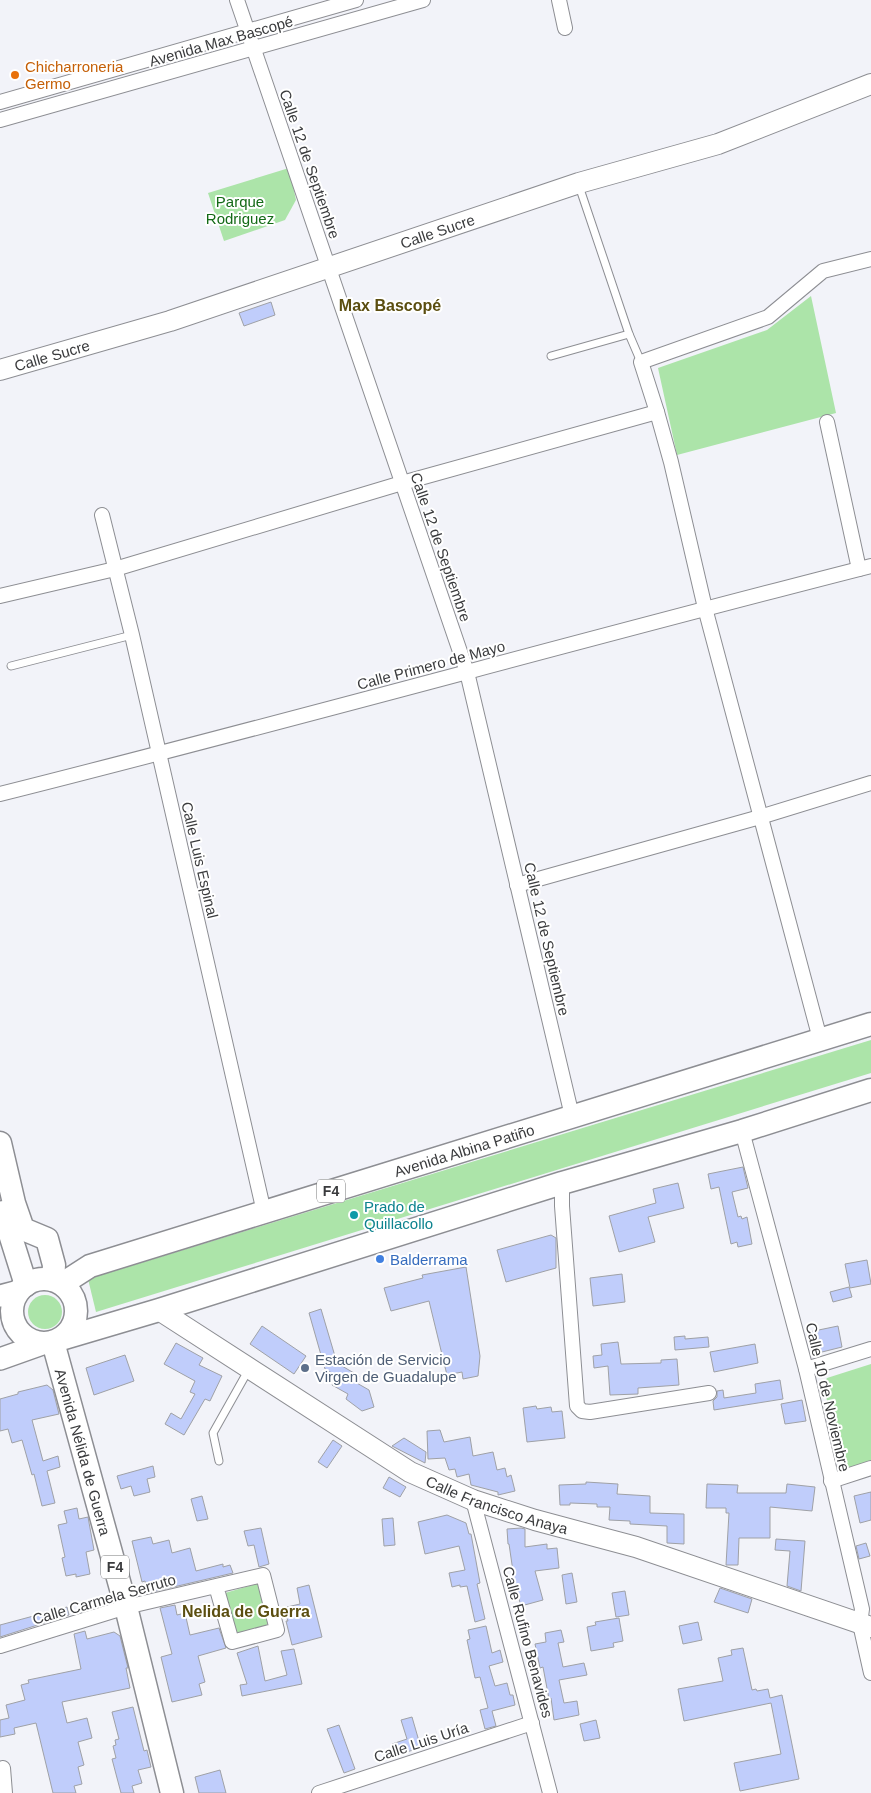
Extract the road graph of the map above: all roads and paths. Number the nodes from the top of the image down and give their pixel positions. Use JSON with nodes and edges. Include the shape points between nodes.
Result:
{"nodes":[{"id":1,"x":237,"y":0,"type":"edge"},
{"id":2,"x":356,"y":0,"type":"edge"},
{"id":3,"x":422,"y":0,"type":"edge"},
{"id":4,"x":558,"y":0,"type":"edge"},
{"id":5,"x":565,"y":28,"type":"dead end"},
{"id":6,"x":248,"y":31,"type":"junction"},
{"id":7,"x":254,"y":49,"type":"junction"},
{"id":8,"x":871,"y":84,"type":"edge"},
{"id":9,"x":0,"y":102,"type":"edge"},
{"id":10,"x":0,"y":120,"type":"edge"},
{"id":11,"x":578,"y":183,"type":"junction"},
{"id":12,"x":871,"y":259,"type":"edge"},
{"id":13,"x":328,"y":267,"type":"junction"},
{"id":14,"x":629,"y":334,"type":"junction"},
{"id":15,"x":551,"y":356,"type":"dead end"},
{"id":16,"x":641,"y":362,"type":"junction"},
{"id":17,"x":0,"y":370,"type":"edge"},
{"id":18,"x":657,"y":412,"type":"junction"},
{"id":19,"x":827,"y":422,"type":"dead end"},
{"id":20,"x":402,"y":483,"type":"junction"},
{"id":21,"x":102,"y":516,"type":"dead end"},
{"id":22,"x":865,"y":568,"type":"edge"},
{"id":23,"x":115,"y":569,"type":"junction"},
{"id":24,"x":0,"y":596,"type":"edge"},
{"id":25,"x":705,"y":608,"type":"junction"},
{"id":26,"x":132,"y":635,"type":"junction"},
{"id":27,"x":11,"y":666,"type":"dead end"},
{"id":28,"x":467,"y":672,"type":"junction"},
{"id":29,"x":159,"y":754,"type":"junction"},
{"id":30,"x":871,"y":783,"type":"edge"},
{"id":31,"x":0,"y":794,"type":"edge"},
{"id":32,"x":760,"y":817,"type":"junction"},
{"id":33,"x":517,"y":884,"type":"junction"},
{"id":34,"x":871,"y":1024,"type":"edge"},
{"id":35,"x":820,"y":1040,"type":"junction"},
{"id":36,"x":871,"y":1090,"type":"edge"},
{"id":37,"x":572,"y":1116,"type":"junction"},
{"id":38,"x":742,"y":1131,"type":"junction"},
{"id":39,"x":0,"y":1143,"type":"edge"},
{"id":40,"x":562,"y":1183,"type":"junction"},
{"id":41,"x":0,"y":1201,"type":"edge"},
{"id":42,"x":264,"y":1212,"type":"junction"},
{"id":43,"x":10,"y":1226,"type":"edge"},
{"id":44,"x":57,"y":1282,"type":"junction"},
{"id":45,"x":15,"y":1291,"type":"edge"},
{"id":46,"x":160,"y":1310,"type":"junction"},
{"id":47,"x":53,"y":1342,"type":"junction"},
{"id":48,"x":871,"y":1349,"type":"edge"},
{"id":49,"x":0,"y":1359,"type":"edge"},
{"id":50,"x":249,"y":1368,"type":"junction"},
{"id":51,"x":806,"y":1369,"type":"junction"},
{"id":52,"x":709,"y":1393,"type":"dead end"},
{"id":53,"x":219,"y":1460,"type":"dead end"},
{"id":54,"x":871,"y":1468,"type":"edge"},
{"id":55,"x":831,"y":1480,"type":"junction"},
{"id":56,"x":473,"y":1500,"type":"junction"},
{"id":57,"x":216,"y":1586,"type":"junction"},
{"id":58,"x":126,"y":1607,"type":"junction"},
{"id":59,"x":866,"y":1625,"type":"edge"},
{"id":60,"x":0,"y":1646,"type":"edge"},
{"id":61,"x":871,"y":1673,"type":"edge"},
{"id":62,"x":532,"y":1723,"type":"junction"},
{"id":63,"x":3,"y":1768,"type":"dead end"},
{"id":64,"x":5,"y":1793,"type":"edge"},
{"id":65,"x":172,"y":1793,"type":"edge"},
{"id":66,"x":320,"y":1793,"type":"edge"},
{"id":67,"x":550,"y":1793,"type":"edge"}],
"edges":[{"from":1,"to":6,"type":"street","name":"Calle 12 de Septiembre"},
{"from":2,"to":6,"type":"street","name":"Avenida Max Bascopé"},
{"from":3,"to":7,"type":"street","name":"Avenida Max Bascopé"},
{"from":4,"to":5,"type":"street"},
{"from":6,"to":7,"type":"street","name":"Calle 12 de Septiembre"},
{"from":6,"to":9,"type":"street","name":"Avenida Max Bascopé"},
{"from":7,"to":10,"type":"street","name":"Avenida Max Bascopé"},
{"from":7,"to":13,"type":"street","name":"Calle 12 de Septiembre"},
{"from":8,"to":11,"type":"main road","name":"Calle Sucre","via":[[718,144]]},
{"from":11,"to":13,"type":"main road","name":"Calle Sucre"},
{"from":11,"to":14,"type":"lane"},
{"from":12,"to":16,"type":"street","via":[[822,271],[768,317]]},
{"from":13,"to":17,"type":"main road","name":"Calle Sucre","via":[[170,321]]},
{"from":13,"to":20,"type":"street","name":"Calle 12 de Septiembre"},
{"from":14,"to":15,"type":"lane"},
{"from":14,"to":16,"type":"lane"},
{"from":16,"to":18,"type":"street"},
{"from":18,"to":20,"type":"street"},
{"from":18,"to":25,"type":"street"},
{"from":19,"to":22,"type":"street"},
{"from":20,"to":23,"type":"street"},
{"from":20,"to":28,"type":"street","name":"Calle 12 de Septiembre"},
{"from":21,"to":23,"type":"street","name":"Calle Luis Espinal"},
{"from":22,"to":25,"type":"street","name":"Calle Primero de Mayo"},
{"from":23,"to":24,"type":"street"},
{"from":23,"to":26,"type":"street","name":"Calle Luis Espinal"},
{"from":25,"to":28,"type":"street","name":"Calle Primero de Mayo"},
{"from":25,"to":32,"type":"street"},
{"from":26,"to":27,"type":"lane"},
{"from":26,"to":29,"type":"street","name":"Calle Luis Espinal"},
{"from":28,"to":29,"type":"street","name":"Calle Primero de Mayo"},
{"from":28,"to":33,"type":"street","name":"Calle 12 de Septiembre"},
{"from":29,"to":31,"type":"street","name":"Calle Primero de Mayo"},
{"from":29,"to":42,"type":"street","name":"Calle Luis Espinal"},
{"from":30,"to":32,"type":"street"},
{"from":32,"to":33,"type":"street"},
{"from":32,"to":35,"type":"street"},
{"from":33,"to":37,"type":"street","name":"Calle 12 de Septiembre"},
{"from":34,"to":35,"type":"highway","name":"Avenida Albina Patiño","number":"F4"},
{"from":35,"to":37,"type":"highway","name":"Avenida Albina Patiño","number":"F4"},
{"from":36,"to":38,"type":"highway"},
{"from":37,"to":42,"type":"highway","name":"Avenida Albina Patiño","number":"F4"},
{"from":38,"to":40,"type":"highway"},
{"from":38,"to":51,"type":"street","name":"Calle 10 de Noviembre"},
{"from":39,"to":43,"type":"highway","via":[[14,1203]]},
{"from":40,"to":46,"type":"highway"},
{"from":40,"to":52,"type":"street","via":[[577,1406],[590,1412]]},
{"from":41,"to":43,"type":"highway"},
{"from":42,"to":44,"type":"highway","name":"Avenida Albina Patiño","number":"F4","via":[[90,1266]]},
{"from":43,"to":44,"type":"highway","via":[[47,1239]]},
{"from":43,"to":45,"type":"highway","via":[[15,1246]]},
{"from":44,"to":45,"type":"highway","number":"F4","via":[[34,1280]]},
{"from":44,"to":47,"type":"highway","via":[[74,1298],[76,1316],[73,1326]]},
{"from":45,"to":47,"type":"highway","via":[[12,1314],[17,1329],[29,1340]]},
{"from":46,"to":47,"type":"highway"},
{"from":46,"to":50,"type":"main road","name":"Calle Francisco Anaya"},
{"from":47,"to":49,"type":"main road"},
{"from":47,"to":58,"type":"highway","name":"Avenida Nélida de Guerra","number":"F4"},
{"from":48,"to":51,"type":"street"},
{"from":50,"to":53,"type":"lane","via":[[213,1433]]},
{"from":50,"to":56,"type":"main road","name":"Calle Francisco Anaya","via":[[410,1472]]},
{"from":51,"to":55,"type":"street","name":"Calle 10 de Noviembre"},
{"from":54,"to":55,"type":"street"},
{"from":55,"to":59,"type":"street","name":"Calle 10 de Noviembre"},
{"from":56,"to":59,"type":"main road","name":"Calle Francisco Anaya","via":[[636,1547]]},
{"from":56,"to":62,"type":"street","name":"Calle Rufino Benavides"},
{"from":57,"to":57,"type":"street","name":"Calle Carmela Serruto","via":[[232,1642],[277,1630],[262,1575]]},
{"from":57,"to":58,"type":"street","name":"Calle Carmela Serruto"},
{"from":58,"to":60,"type":"street","name":"Calle Carmela Serruto"},
{"from":58,"to":65,"type":"highway","name":"Avenida Nélida de Guerra","number":"F4"},
{"from":59,"to":61,"type":"street","name":"Calle 10 de Noviembre"},
{"from":62,"to":66,"type":"street","name":"Calle Luis Uría"},
{"from":62,"to":67,"type":"street","name":"Calle Rufino Benavides"},
{"from":63,"to":64,"type":"street"}]}
